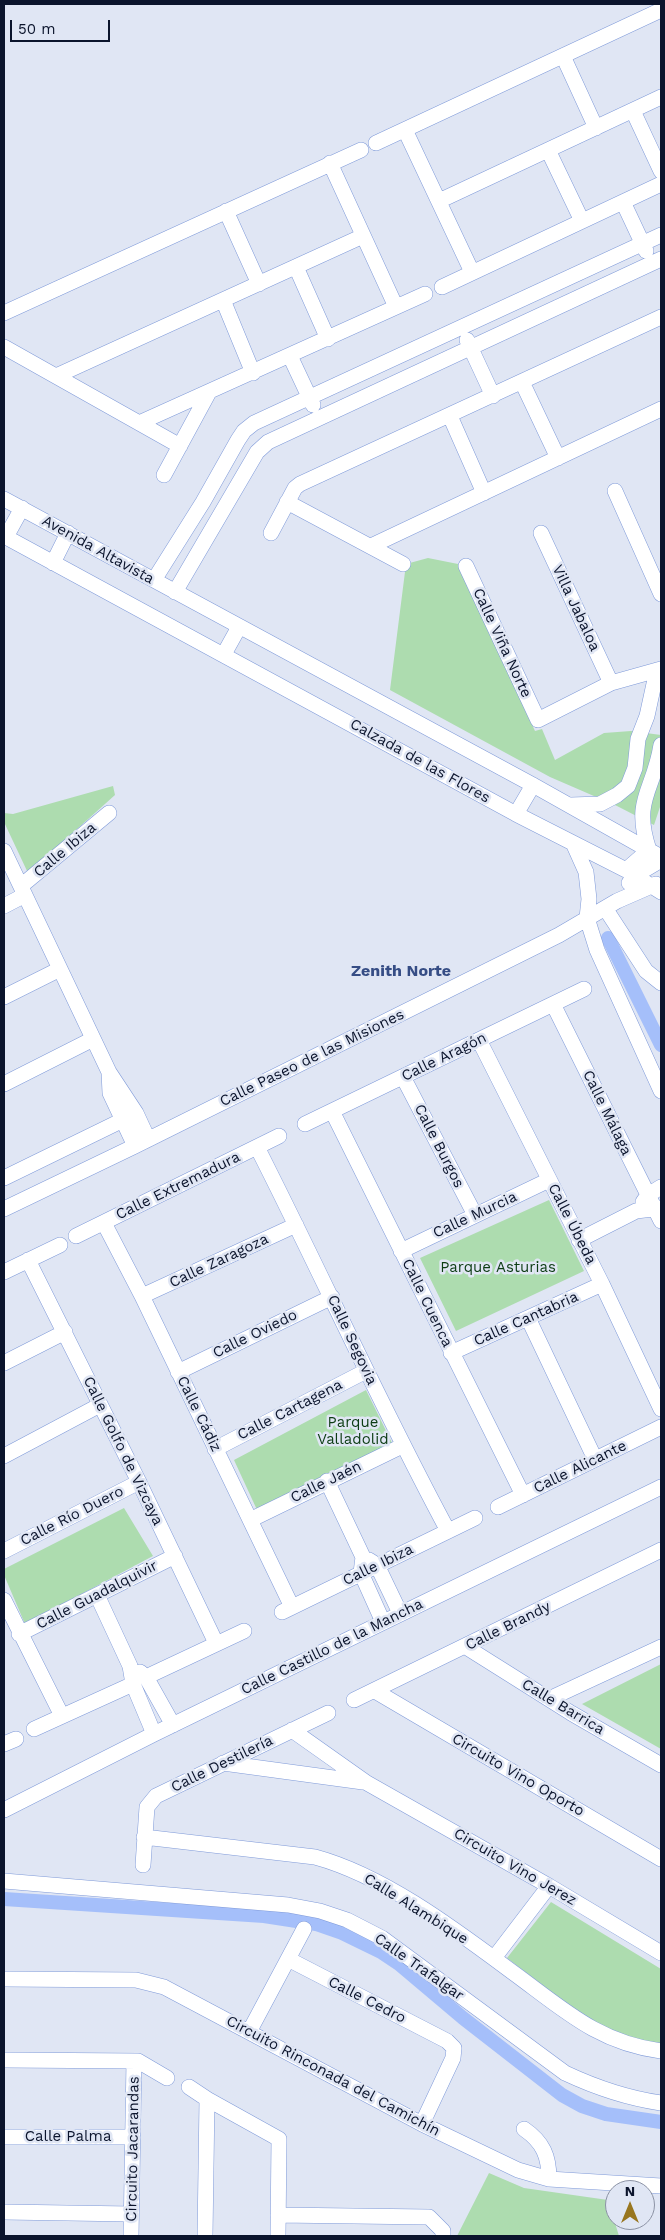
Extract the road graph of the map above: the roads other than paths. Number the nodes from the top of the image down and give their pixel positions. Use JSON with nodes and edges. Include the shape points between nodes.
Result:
{"nodes":[{"id":1,"x":661,"y":10,"type":"edge"},
{"id":2,"x":563,"y":56,"type":"junction"},
{"id":3,"x":661,"y":98,"type":"edge"},
{"id":4,"x":633,"y":111,"type":"junction"},
{"id":5,"x":596,"y":128,"type":"junction"},
{"id":6,"x":405,"y":130,"type":"junction"},
{"id":7,"x":376,"y":143,"type":"dead end"},
{"id":8,"x":361,"y":150,"type":"dead end"},
{"id":9,"x":548,"y":150,"type":"junction"},
{"id":10,"x":330,"y":163,"type":"junction"},
{"id":11,"x":661,"y":171,"type":"edge"},
{"id":12,"x":661,"y":184,"type":"edge"},
{"id":13,"x":439,"y":201,"type":"junction"},
{"id":14,"x":623,"y":202,"type":"junction"},
{"id":15,"x":226,"y":211,"type":"junction"},
{"id":16,"x":582,"y":222,"type":"junction"},
{"id":17,"x":661,"y":235,"type":"edge"},
{"id":18,"x":363,"y":236,"type":"junction"},
{"id":19,"x":642,"y":243,"type":"junction"},
{"id":20,"x":657,"y":262,"type":"edge"},
{"id":21,"x":296,"y":267,"type":"junction"},
{"id":22,"x":472,"y":272,"type":"junction"},
{"id":23,"x":259,"y":284,"type":"junction"},
{"id":24,"x":442,"y":287,"type":"dead end"},
{"id":25,"x":425,"y":294,"type":"dead end"},
{"id":26,"x":223,"y":300,"type":"junction"},
{"id":27,"x":396,"y":307,"type":"junction"},
{"id":28,"x":4,"y":313,"type":"edge"},
{"id":29,"x":661,"y":317,"type":"edge"},
{"id":30,"x":461,"y":328,"type":"junction"},
{"id":31,"x":328,"y":339,"type":"junction"},
{"id":32,"x":4,"y":347,"type":"edge"},
{"id":33,"x":470,"y":348,"type":"junction"},
{"id":34,"x":290,"y":356,"type":"junction"},
{"id":35,"x":253,"y":373,"type":"junction"},
{"id":36,"x":56,"y":376,"type":"junction"},
{"id":37,"x":522,"y":382,"type":"junction"},
{"id":38,"x":208,"y":394,"type":"junction"},
{"id":39,"x":493,"y":396,"type":"junction"},
{"id":40,"x":310,"y":398,"type":"junction"},
{"id":41,"x":661,"y":409,"type":"edge"},
{"id":42,"x":450,"y":416,"type":"junction"},
{"id":43,"x":319,"y":418,"type":"junction"},
{"id":44,"x":139,"y":424,"type":"junction"},
{"id":45,"x":180,"y":446,"type":"junction"},
{"id":46,"x":558,"y":458,"type":"junction"},
{"id":47,"x":164,"y":475,"type":"dead end"},
{"id":48,"x":615,"y":491,"type":"dead end"},
{"id":49,"x":484,"y":493,"type":"junction"},
{"id":50,"x":4,"y":498,"type":"edge"},
{"id":51,"x":287,"y":502,"type":"junction"},
{"id":52,"x":22,"y":508,"type":"junction"},
{"id":53,"x":68,"y":533,"type":"junction"},
{"id":54,"x":271,"y":533,"type":"dead end"},
{"id":55,"x":541,"y":533,"type":"dead end"},
{"id":56,"x":5,"y":536,"type":"edge"},
{"id":57,"x":371,"y":546,"type":"junction"},
{"id":58,"x":52,"y":563,"type":"junction"},
{"id":59,"x":403,"y":564,"type":"dead end"},
{"id":60,"x":466,"y":566,"type":"dead end"},
{"id":61,"x":154,"y":580,"type":"junction"},
{"id":62,"x":175,"y":592,"type":"junction"},
{"id":63,"x":661,"y":594,"type":"edge"},
{"id":64,"x":192,"y":602,"type":"joint"},
{"id":65,"x":239,"y":627,"type":"junction"},
{"id":66,"x":178,"y":629,"type":"joint"},
{"id":67,"x":224,"y":654,"type":"junction"},
{"id":68,"x":659,"y":669,"type":"edge"},
{"id":69,"x":611,"y":683,"type":"junction"},
{"id":70,"x":657,"y":692,"type":"edge"},
{"id":71,"x":661,"y":745,"type":"edge"},
{"id":72,"x":533,"y":785,"type":"junction"},
{"id":73,"x":617,"y":795,"type":"junction"},
{"id":74,"x":568,"y":804,"type":"junction"},
{"id":75,"x":642,"y":810,"type":"junction"},
{"id":76,"x":109,"y":813,"type":"dead end"},
{"id":77,"x":516,"y":814,"type":"junction"},
{"id":78,"x":572,"y":843,"type":"junction"},
{"id":79,"x":4,"y":855,"type":"edge"},
{"id":80,"x":657,"y":856,"type":"edge"},
{"id":81,"x":630,"y":873,"type":"junction"},
{"id":82,"x":658,"y":887,"type":"edge"},
{"id":83,"x":23,"y":891,"type":"junction"},
{"id":84,"x":611,"y":904,"type":"junction"},
{"id":85,"x":4,"y":906,"type":"edge"},
{"id":86,"x":587,"y":918,"type":"junction"},
{"id":87,"x":60,"y":970,"type":"junction"},
{"id":88,"x":661,"y":983,"type":"edge"},
{"id":89,"x":584,"y":989,"type":"dead end"},
{"id":90,"x":4,"y":997,"type":"edge"},
{"id":91,"x":554,"y":1004,"type":"junction"},
{"id":92,"x":93,"y":1039,"type":"junction"},
{"id":93,"x":479,"y":1040,"type":"junction"},
{"id":94,"x":109,"y":1072,"type":"junction"},
{"id":95,"x":403,"y":1077,"type":"junction"},
{"id":96,"x":4,"y":1084,"type":"edge"},
{"id":97,"x":661,"y":1091,"type":"edge"},
{"id":98,"x":332,"y":1111,"type":"junction"},
{"id":99,"x":136,"y":1114,"type":"junction"},
{"id":100,"x":122,"y":1120,"type":"junction"},
{"id":101,"x":305,"y":1124,"type":"dead end"},
{"id":102,"x":279,"y":1136,"type":"dead end"},
{"id":103,"x":141,"y":1143,"type":"junction"},
{"id":104,"x":257,"y":1148,"type":"junction"},
{"id":105,"x":4,"y":1178,"type":"edge"},
{"id":106,"x":550,"y":1180,"type":"junction"},
{"id":107,"x":661,"y":1187,"type":"edge"},
{"id":108,"x":648,"y":1195,"type":"junction"},
{"id":109,"x":4,"y":1208,"type":"edge"},
{"id":110,"x":636,"y":1211,"type":"junction"},
{"id":111,"x":659,"y":1213,"type":"edge"},
{"id":112,"x":475,"y":1216,"type":"junction"},
{"id":113,"x":104,"y":1223,"type":"junction"},
{"id":114,"x":296,"y":1225,"type":"junction"},
{"id":115,"x":76,"y":1236,"type":"dead end"},
{"id":116,"x":579,"y":1240,"type":"junction"},
{"id":117,"x":60,"y":1245,"type":"dead end"},
{"id":118,"x":401,"y":1250,"type":"junction"},
{"id":119,"x":28,"y":1260,"type":"junction"},
{"id":120,"x":4,"y":1272,"type":"edge"},
{"id":121,"x":602,"y":1284,"type":"junction"},
{"id":122,"x":142,"y":1296,"type":"junction"},
{"id":123,"x":332,"y":1297,"type":"junction"},
{"id":124,"x":528,"y":1318,"type":"junction"},
{"id":125,"x":65,"y":1332,"type":"junction"},
{"id":126,"x":451,"y":1353,"type":"junction"},
{"id":127,"x":4,"y":1363,"type":"edge"},
{"id":128,"x":366,"y":1371,"type":"junction"},
{"id":129,"x":178,"y":1372,"type":"junction"},
{"id":130,"x":100,"y":1405,"type":"junction"},
{"id":131,"x":661,"y":1410,"type":"edge"},
{"id":132,"x":661,"y":1427,"type":"edge"},
{"id":133,"x":402,"y":1446,"type":"junction"},
{"id":134,"x":215,"y":1449,"type":"junction"},
{"id":135,"x":4,"y":1456,"type":"edge"},
{"id":136,"x":595,"y":1459,"type":"junction"},
{"id":137,"x":139,"y":1482,"type":"junction"},
{"id":138,"x":327,"y":1482,"type":"junction"},
{"id":139,"x":661,"y":1487,"type":"edge"},
{"id":140,"x":523,"y":1494,"type":"junction"},
{"id":141,"x":498,"y":1507,"type":"dead end"},
{"id":142,"x":474,"y":1518,"type":"dead end"},
{"id":143,"x":250,"y":1520,"type":"junction"},
{"id":144,"x":448,"y":1531,"type":"junction"},
{"id":145,"x":661,"y":1550,"type":"edge"},
{"id":146,"x":4,"y":1551,"type":"edge"},
{"id":147,"x":175,"y":1556,"type":"junction"},
{"id":148,"x":363,"y":1557,"type":"junction"},
{"id":149,"x":377,"y":1565,"type":"junction"},
{"id":150,"x":360,"y":1573,"type":"junction"},
{"id":151,"x":97,"y":1594,"type":"junction"},
{"id":152,"x":4,"y":1600,"type":"edge"},
{"id":153,"x":287,"y":1609,"type":"joint"},
{"id":154,"x":400,"y":1613,"type":"junction"},
{"id":155,"x":383,"y":1622,"type":"junction"},
{"id":156,"x":244,"y":1631,"type":"dead end"},
{"id":157,"x":19,"y":1634,"type":"junction"},
{"id":158,"x":216,"y":1643,"type":"junction"},
{"id":159,"x":466,"y":1647,"type":"junction"},
{"id":160,"x":661,"y":1647,"type":"edge"},
{"id":161,"x":130,"y":1666,"type":"junction"},
{"id":162,"x":146,"y":1677,"type":"junction"},
{"id":163,"x":132,"y":1684,"type":"junction"},
{"id":164,"x":375,"y":1691,"type":"junction"},
{"id":165,"x":549,"y":1699,"type":"junction"},
{"id":166,"x":354,"y":1700,"type":"dead end"},
{"id":167,"x":328,"y":1713,"type":"dead end"},
{"id":168,"x":62,"y":1716,"type":"junction"},
{"id":169,"x":173,"y":1725,"type":"junction"},
{"id":170,"x":34,"y":1729,"type":"dead end"},
{"id":171,"x":292,"y":1730,"type":"junction"},
{"id":172,"x":154,"y":1734,"type":"junction"},
{"id":173,"x":223,"y":1764,"type":"junction"},
{"id":174,"x":661,"y":1765,"type":"edge"},
{"id":175,"x":367,"y":1783,"type":"junction"},
{"id":176,"x":4,"y":1810,"type":"edge"},
{"id":177,"x":144,"y":1837,"type":"junction"},
{"id":178,"x":661,"y":1859,"type":"edge"},
{"id":179,"x":143,"y":1865,"type":"dead end"},
{"id":180,"x":4,"y":1881,"type":"edge"},
{"id":181,"x":549,"y":1886,"type":"junction"},
{"id":182,"x":304,"y":1929,"type":"dead end"},
{"id":183,"x":661,"y":1953,"type":"edge"},
{"id":184,"x":494,"y":1958,"type":"junction"},
{"id":185,"x":288,"y":1959,"type":"junction"},
{"id":186,"x":4,"y":1979,"type":"edge"},
{"id":187,"x":249,"y":2032,"type":"junction"},
{"id":188,"x":661,"y":2051,"type":"edge"},
{"id":189,"x":4,"y":2060,"type":"edge"},
{"id":190,"x":134,"y":2061,"type":"junction"},
{"id":191,"x":167,"y":2078,"type":"dead end"},
{"id":192,"x":189,"y":2087,"type":"dead end"},
{"id":193,"x":207,"y":2099,"type":"junction"},
{"id":194,"x":661,"y":2103,"type":"edge"},
{"id":195,"x":422,"y":2124,"type":"junction"},
{"id":196,"x":524,"y":2129,"type":"dead end"},
{"id":197,"x":4,"y":2137,"type":"edge"},
{"id":198,"x":133,"y":2137,"type":"junction"},
{"id":199,"x":549,"y":2178,"type":"junction"},
{"id":200,"x":661,"y":2186,"type":"edge"},
{"id":201,"x":4,"y":2212,"type":"edge"},
{"id":202,"x":132,"y":2214,"type":"junction"},
{"id":203,"x":278,"y":2215,"type":"junction"},
{"id":204,"x":131,"y":2236,"type":"edge"},
{"id":205,"x":205,"y":2236,"type":"edge"},
{"id":206,"x":278,"y":2236,"type":"edge"},
{"id":207,"x":443,"y":2236,"type":"edge"}],
"edges":[{"from":1,"to":2,"type":"street"},
{"from":2,"to":5,"type":"street"},
{"from":2,"to":6,"type":"street"},
{"from":3,"to":4,"type":"street"},
{"from":4,"to":5,"type":"street"},
{"from":4,"to":11,"type":"street"},
{"from":5,"to":9,"type":"street"},
{"from":6,"to":7,"type":"street"},
{"from":6,"to":13,"type":"street"},
{"from":8,"to":10,"type":"street"},
{"from":9,"to":13,"type":"street"},
{"from":9,"to":16,"type":"street"},
{"from":10,"to":15,"type":"street"},
{"from":10,"to":18,"type":"street"},
{"from":12,"to":14,"type":"street"},
{"from":13,"to":22,"type":"street"},
{"from":14,"to":16,"type":"street"},
{"from":14,"to":19,"type":"street"},
{"from":15,"to":23,"type":"street"},
{"from":15,"to":28,"type":"street"},
{"from":16,"to":22,"type":"street"},
{"from":17,"to":19,"type":"street"},
{"from":18,"to":21,"type":"street"},
{"from":18,"to":27,"type":"street"},
{"from":19,"to":20,"type":"street"},
{"from":19,"to":30,"type":"street"},
{"from":20,"to":33,"type":"street"},
{"from":21,"to":23,"type":"street"},
{"from":21,"to":31,"type":"street"},
{"from":22,"to":24,"type":"street"},
{"from":23,"to":26,"type":"street"},
{"from":25,"to":27,"type":"street"},
{"from":26,"to":35,"type":"street"},
{"from":26,"to":36,"type":"street"},
{"from":27,"to":31,"type":"street"},
{"from":29,"to":37,"type":"street"},
{"from":30,"to":33,"type":"street"},
{"from":30,"to":40,"type":"street"},
{"from":31,"to":34,"type":"street"},
{"from":32,"to":36,"type":"street"},
{"from":33,"to":39,"type":"street"},
{"from":33,"to":43,"type":"street"},
{"from":34,"to":35,"type":"street"},
{"from":34,"to":40,"type":"street"},
{"from":35,"to":38,"type":"street"},
{"from":36,"to":44,"type":"street"},
{"from":37,"to":39,"type":"street"},
{"from":37,"to":46,"type":"street"},
{"from":38,"to":44,"type":"street"},
{"from":38,"to":45,"type":"street"},
{"from":39,"to":42,"type":"street"},
{"from":40,"to":43,"type":"street"},
{"from":40,"to":61,"type":"street","via":[[244,431]]},
{"from":41,"to":46,"type":"street"},
{"from":42,"to":49,"type":"street"},
{"from":42,"to":51,"type":"street","via":[[300,484]]},
{"from":43,"to":62,"type":"street","via":[[268,442],[257,452]]},
{"from":44,"to":45,"type":"street"},
{"from":45,"to":47,"type":"street"},
{"from":46,"to":49,"type":"street"},
{"from":48,"to":63,"type":"street"},
{"from":49,"to":57,"type":"street"},
{"from":50,"to":52,"type":"street","name":"Avenida Altavista"},
{"from":51,"to":54,"type":"street"},
{"from":51,"to":57,"type":"street"},
{"from":52,"to":53,"type":"street","name":"Avenida Altavista"},
{"from":52,"to":56,"type":"street"},
{"from":53,"to":58,"type":"street"},
{"from":53,"to":61,"type":"street","name":"Avenida Altavista"},
{"from":55,"to":69,"type":"street","name":"Villa Jabaloa"},
{"from":56,"to":58,"type":"street","name":"Avenida Altavista"},
{"from":57,"to":59,"type":"street"},
{"from":58,"to":66,"type":"street","name":"Avenida Altavista"},
{"from":60,"to":69,"type":"street","name":"Calle Viña Norte","via":[[538,720]]},
{"from":61,"to":62,"type":"street","name":"Avenida Altavista"},
{"from":62,"to":64,"type":"street","name":"Avenida Altavista"},
{"from":64,"to":65,"type":"street","name":"Calzada de las Flores"},
{"from":65,"to":67,"type":"street"},
{"from":65,"to":72,"type":"street","name":"Calzada de las Flores"},
{"from":66,"to":67,"type":"street","name":"Calzada de las Flores"},
{"from":67,"to":77,"type":"street","name":"Calzada de las Flores"},
{"from":68,"to":69,"type":"street"},
{"from":68,"to":70,"type":"street"},
{"from":70,"to":73,"type":"street","via":[[638,739],[632,778]]},
{"from":71,"to":75,"type":"street"},
{"from":72,"to":74,"type":"street","name":"Calzada de las Flores"},
{"from":72,"to":77,"type":"street"},
{"from":73,"to":74,"type":"street","via":[[591,806]]},
{"from":73,"to":75,"type":"street"},
{"from":74,"to":80,"type":"street","name":"Calzada de las Flores"},
{"from":75,"to":80,"type":"street","via":[[642,824]]},
{"from":76,"to":83,"type":"street","name":"Calle Ibiza"},
{"from":77,"to":78,"type":"street","name":"Calzada de las Flores"},
{"from":78,"to":81,"type":"street","name":"Calzada de las Flores"},
{"from":78,"to":86,"type":"street","via":[[586,872]]},
{"from":79,"to":83,"type":"street"},
{"from":80,"to":81,"type":"street","name":"Calle Paseo de las Misiones"},
{"from":81,"to":82,"type":"street","name":"Calzada de las Flores"},
{"from":81,"to":84,"type":"street","name":"Calle Paseo de las Misiones"},
{"from":82,"to":84,"type":"street","name":"Calle Paseo de las Misiones"},
{"from":83,"to":85,"type":"street","name":"Calle Ibiza"},
{"from":83,"to":87,"type":"street"},
{"from":84,"to":86,"type":"street","name":"Calle Paseo de las Misiones"},
{"from":84,"to":88,"type":"street","via":[[646,971]]},
{"from":86,"to":97,"type":"street","via":[[597,950]]},
{"from":86,"to":103,"type":"street","name":"Calle Paseo de las Misiones","via":[[559,935]]},
{"from":87,"to":90,"type":"street"},
{"from":87,"to":92,"type":"street"},
{"from":89,"to":91,"type":"street","name":"Calle Aragón"},
{"from":91,"to":93,"type":"street","name":"Calle Aragón"},
{"from":91,"to":108,"type":"street","name":"Calle Málaga"},
{"from":92,"to":94,"type":"street"},
{"from":92,"to":96,"type":"street"},
{"from":93,"to":95,"type":"street","name":"Calle Aragón"},
{"from":93,"to":106,"type":"street","name":"Calle Úbeda"},
{"from":94,"to":99,"type":"street"},
{"from":94,"to":100,"type":"street","via":[[110,1093]]},
{"from":95,"to":98,"type":"street","name":"Calle Aragón"},
{"from":95,"to":112,"type":"street","name":"Calle Burgos"},
{"from":98,"to":101,"type":"street","name":"Calle Aragón"},
{"from":98,"to":118,"type":"street","name":"Calle Cuenca"},
{"from":99,"to":100,"type":"street"},
{"from":99,"to":103,"type":"street"},
{"from":100,"to":103,"type":"street"},
{"from":100,"to":105,"type":"street"},
{"from":102,"to":104,"type":"street","name":"Calle Extremadura"},
{"from":103,"to":109,"type":"street","name":"Calle Paseo de las Misiones"},
{"from":104,"to":113,"type":"street","name":"Calle Extremadura"},
{"from":104,"to":114,"type":"street","name":"Calle Segovia"},
{"from":106,"to":112,"type":"street","name":"Calle Murcia"},
{"from":106,"to":116,"type":"street","name":"Calle Úbeda"},
{"from":107,"to":108,"type":"street"},
{"from":108,"to":110,"type":"street"},
{"from":108,"to":111,"type":"street","name":"Calle Málaga"},
{"from":110,"to":111,"type":"street"},
{"from":110,"to":116,"type":"street"},
{"from":112,"to":118,"type":"street","name":"Calle Murcia"},
{"from":113,"to":115,"type":"street","name":"Calle Extremadura"},
{"from":113,"to":122,"type":"street","name":"Calle Cádiz"},
{"from":114,"to":122,"type":"street","name":"Calle Zaragoza"},
{"from":114,"to":123,"type":"street","name":"Calle Segovia"},
{"from":116,"to":121,"type":"street","name":"Calle Úbeda"},
{"from":117,"to":119,"type":"street"},
{"from":118,"to":126,"type":"street","name":"Calle Cuenca"},
{"from":119,"to":120,"type":"street"},
{"from":119,"to":125,"type":"street","name":"Calle Golfo de Vizcaya"},
{"from":121,"to":124,"type":"street","name":"Calle Cantabria"},
{"from":121,"to":131,"type":"street","name":"Calle Úbeda"},
{"from":122,"to":129,"type":"street","name":"Calle Cádiz"},
{"from":123,"to":128,"type":"street","name":"Calle Segovia"},
{"from":123,"to":129,"type":"street","name":"Calle Oviedo"},
{"from":124,"to":126,"type":"street","name":"Calle Cantabria"},
{"from":124,"to":136,"type":"street"},
{"from":125,"to":127,"type":"street"},
{"from":125,"to":130,"type":"street","name":"Calle Golfo de Vizcaya"},
{"from":126,"to":140,"type":"street","name":"Calle Cuenca"},
{"from":128,"to":133,"type":"street","name":"Calle Segovia"},
{"from":128,"to":134,"type":"street","name":"Calle Cartagena"},
{"from":129,"to":134,"type":"street","name":"Calle Cádiz"},
{"from":130,"to":135,"type":"street"},
{"from":130,"to":137,"type":"street","name":"Calle Golfo de Vizcaya"},
{"from":132,"to":136,"type":"street","name":"Calle Alicante"},
{"from":133,"to":138,"type":"street","name":"Calle Jaén"},
{"from":133,"to":144,"type":"street","name":"Calle Segovia"},
{"from":134,"to":143,"type":"street","name":"Calle Cádiz"},
{"from":136,"to":140,"type":"street","name":"Calle Alicante"},
{"from":137,"to":146,"type":"street","name":"Calle Río Duero"},
{"from":137,"to":147,"type":"street","name":"Calle Golfo de Vizcaya"},
{"from":138,"to":143,"type":"street","name":"Calle Jaén"},
{"from":138,"to":148,"type":"street"},
{"from":139,"to":154,"type":"street","name":"Calle Castillo de la Mancha"},
{"from":140,"to":141,"type":"street","name":"Calle Alicante"},
{"from":142,"to":144,"type":"street","name":"Calle Ibiza"},
{"from":143,"to":153,"type":"street","name":"Calle Cádiz"},
{"from":144,"to":149,"type":"street","name":"Calle Ibiza"},
{"from":145,"to":159,"type":"street","name":"Calle Brandy"},
{"from":147,"to":151,"type":"street","name":"Calle Guadalquivir"},
{"from":147,"to":158,"type":"street","name":"Calle Golfo de Vizcaya"},
{"from":148,"to":149,"type":"street"},
{"from":148,"to":150,"type":"street"},
{"from":149,"to":150,"type":"street","name":"Calle Ibiza"},
{"from":149,"to":154,"type":"street"},
{"from":150,"to":153,"type":"street","name":"Calle Ibiza"},
{"from":150,"to":155,"type":"street"},
{"from":151,"to":157,"type":"street","name":"Calle Guadalquivir"},
{"from":151,"to":161,"type":"street"},
{"from":152,"to":157,"type":"street"},
{"from":154,"to":155,"type":"street","name":"Calle Castillo de la Mancha"},
{"from":155,"to":169,"type":"street","name":"Calle Castillo de la Mancha"},
{"from":156,"to":158,"type":"street"},
{"from":157,"to":168,"type":"street"},
{"from":158,"to":162,"type":"street"},
{"from":159,"to":164,"type":"street","name":"Calle Brandy"},
{"from":159,"to":165,"type":"street","name":"Calle Barrica"},
{"from":160,"to":165,"type":"street"},
{"from":161,"to":162,"type":"street"},
{"from":161,"to":163,"type":"street"},
{"from":162,"to":169,"type":"street"},
{"from":163,"to":168,"type":"street"},
{"from":163,"to":172,"type":"street"},
{"from":164,"to":166,"type":"street","name":"Calle Brandy"},
{"from":164,"to":178,"type":"street","name":"Circuito Vino Oporto"},
{"from":165,"to":174,"type":"street","name":"Calle Barrica"},
{"from":167,"to":171,"type":"street","name":"Calle Destilería"},
{"from":168,"to":170,"type":"street"},
{"from":169,"to":172,"type":"street","name":"Calle Castillo de la Mancha"},
{"from":171,"to":173,"type":"street","name":"Calle Destilería"},
{"from":171,"to":175,"type":"street","name":"Circuito Vino Jerez"},
{"from":172,"to":176,"type":"street","name":"Calle Castillo de la Mancha"},
{"from":173,"to":175,"type":"street","name":"Circuito Vino Jerez"},
{"from":173,"to":177,"type":"street","name":"Calle Destilería","via":[[156,1796],[147,1807]]},
{"from":175,"to":181,"type":"street","name":"Circuito Vino Jerez"},
{"from":177,"to":179,"type":"street","name":"Calle Destilería"},
{"from":177,"to":184,"type":"street","name":"Calle Alambique","via":[[315,1857],[341,1864],[420,1908]]},
{"from":180,"to":194,"type":"street","name":"Calle Trafalgar","via":[[288,1905],[347,1920],[382,1938],[565,2073],[626,2097]]},
{"from":181,"to":183,"type":"street","name":"Circuito Vino Jerez"},
{"from":181,"to":184,"type":"street"},
{"from":182,"to":185,"type":"street"},
{"from":184,"to":188,"type":"street","name":"Calle Alambique","via":[[596,2032],[626,2044]]},
{"from":185,"to":187,"type":"street"},
{"from":185,"to":195,"type":"street","name":"Calle Cedro","via":[[447,2041],[454,2048],[453,2058]]},
{"from":186,"to":187,"type":"street","name":"Circuito Rinconada del Camichín","via":[[136,1980],[164,1987]]},
{"from":187,"to":195,"type":"street","name":"Circuito Rinconada del Camichín"},
{"from":189,"to":190,"type":"street"},
{"from":190,"to":191,"type":"street"},
{"from":190,"to":198,"type":"street","name":"Circuito Jacarandas"},
{"from":192,"to":193,"type":"street"},
{"from":193,"to":203,"type":"street","via":[[279,2139]]},
{"from":193,"to":205,"type":"street"},
{"from":195,"to":199,"type":"street","name":"Circuito Rinconada del Camichín","via":[[518,2170]]},
{"from":196,"to":199,"type":"street","via":[[537,2138],[546,2152]]},
{"from":197,"to":198,"type":"street","name":"Calle Palma"},
{"from":198,"to":202,"type":"street","name":"Circuito Jacarandas"},
{"from":199,"to":200,"type":"street","name":"Circuito Rinconada del Camichín"},
{"from":201,"to":202,"type":"street"},
{"from":202,"to":204,"type":"street","name":"Circuito Jacarandas"},
{"from":203,"to":206,"type":"street"},
{"from":203,"to":207,"type":"street","via":[[429,2217],[443,2231]]}]}
